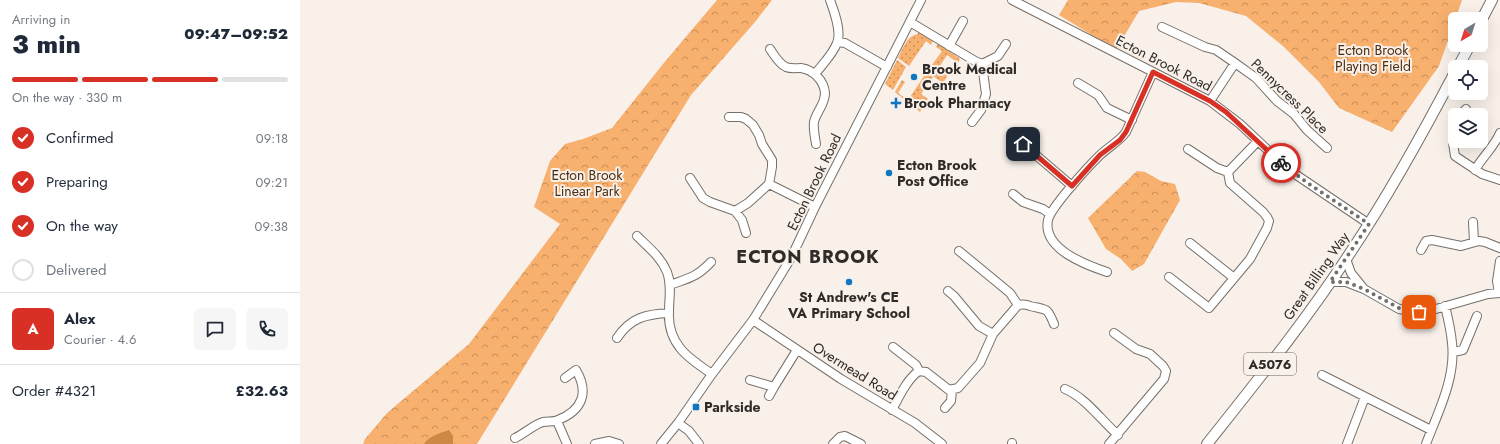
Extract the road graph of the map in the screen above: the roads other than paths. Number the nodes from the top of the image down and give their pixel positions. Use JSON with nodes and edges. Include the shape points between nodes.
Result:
{"nodes":[{"id":1,"x":830,"y":0,"type":"edge"},
{"id":2,"x":921,"y":0,"type":"edge"},
{"id":3,"x":1017,"y":1,"type":"edge"},
{"id":4,"x":1490,"y":2,"type":"edge"},
{"id":5,"x":1485,"y":12,"type":"edge"},
{"id":6,"x":963,"y":21,"type":"dead end"},
{"id":7,"x":910,"y":22,"type":"junction"},
{"id":8,"x":1162,"y":28,"type":"dead end"},
{"id":9,"x":838,"y":42,"type":"junction"},
{"id":10,"x":1006,"y":44,"type":"dead end"},
{"id":11,"x":949,"y":46,"type":"junction"},
{"id":12,"x":770,"y":49,"type":"dead end"},
{"id":13,"x":1236,"y":63,"type":"junction"},
{"id":14,"x":982,"y":64,"type":"junction"},
{"id":15,"x":887,"y":67,"type":"junction"},
{"id":16,"x":1153,"y":72,"type":"junction"},
{"id":17,"x":816,"y":74,"type":"junction"},
{"id":18,"x":1078,"y":83,"type":"dead end"},
{"id":19,"x":1448,"y":86,"type":"edge"},
{"id":20,"x":1210,"y":101,"type":"junction"},
{"id":21,"x":729,"y":117,"type":"dead end"},
{"id":22,"x":1132,"y":120,"type":"junction"},
{"id":23,"x":972,"y":122,"type":"dead end"},
{"id":24,"x":1500,"y":133,"type":"edge"},
{"id":25,"x":1258,"y":141,"type":"junction"},
{"id":26,"x":816,"y":144,"type":"dead end"},
{"id":27,"x":1023,"y":144,"type":"dead end"},
{"id":28,"x":1327,"y":148,"type":"dead end"},
{"id":29,"x":1454,"y":148,"type":"edge"},
{"id":30,"x":1188,"y":149,"type":"dead end"},
{"id":31,"x":1475,"y":170,"type":"junction"},
{"id":32,"x":1228,"y":172,"type":"junction"},
{"id":33,"x":690,"y":178,"type":"dead end"},
{"id":34,"x":1500,"y":180,"type":"edge"},
{"id":35,"x":769,"y":184,"type":"junction"},
{"id":36,"x":1072,"y":186,"type":"junction"},
{"id":37,"x":1013,"y":194,"type":"dead end"},
{"id":38,"x":815,"y":207,"type":"junction"},
{"id":39,"x":735,"y":211,"type":"junction"},
{"id":40,"x":1050,"y":214,"type":"junction"},
{"id":41,"x":1473,"y":222,"type":"dead end"},
{"id":42,"x":1369,"y":224,"type":"junction"},
{"id":43,"x":746,"y":233,"type":"dead end"},
{"id":44,"x":637,"y":236,"type":"dead end"},
{"id":45,"x":1474,"y":242,"type":"junction"},
{"id":46,"x":1190,"y":243,"type":"dead end"},
{"id":47,"x":1500,"y":248,"type":"edge"},
{"id":48,"x":1421,"y":250,"type":"dead end"},
{"id":49,"x":959,"y":251,"type":"dead end"},
{"id":50,"x":1346,"y":259,"type":"junction"},
{"id":51,"x":1500,"y":261,"type":"edge"},
{"id":52,"x":711,"y":262,"type":"dead end"},
{"id":53,"x":1107,"y":272,"type":"dead end"},
{"id":54,"x":1169,"y":277,"type":"dead end"},
{"id":55,"x":1234,"y":278,"type":"junction"},
{"id":56,"x":1330,"y":282,"type":"junction"},
{"id":57,"x":670,"y":284,"type":"junction"},
{"id":58,"x":1364,"y":289,"type":"junction"},
{"id":59,"x":948,"y":291,"type":"dead end"},
{"id":60,"x":1500,"y":293,"type":"edge"},
{"id":61,"x":1018,"y":305,"type":"junction"},
{"id":62,"x":1445,"y":306,"type":"junction"},
{"id":63,"x":668,"y":313,"type":"junction"},
{"id":64,"x":1477,"y":316,"type":"dead end"},
{"id":65,"x":754,"y":320,"type":"junction"},
{"id":66,"x":1054,"y":324,"type":"dead end"},
{"id":67,"x":1114,"y":333,"type":"dead end"},
{"id":68,"x":993,"y":334,"type":"junction"},
{"id":69,"x":617,"y":338,"type":"dead end"},
{"id":70,"x":893,"y":347,"type":"dead end"},
{"id":71,"x":797,"y":350,"type":"junction"},
{"id":72,"x":1453,"y":352,"type":"junction"},
{"id":73,"x":919,"y":371,"type":"junction"},
{"id":74,"x":712,"y":374,"type":"junction"},
{"id":75,"x":1322,"y":375,"type":"dead end"},
{"id":76,"x":565,"y":378,"type":"dead end"},
{"id":77,"x":750,"y":380,"type":"dead end"},
{"id":78,"x":774,"y":387,"type":"junction"},
{"id":79,"x":952,"y":390,"type":"junction"},
{"id":80,"x":1065,"y":390,"type":"dead end"},
{"id":81,"x":769,"y":396,"type":"dead end"},
{"id":82,"x":1365,"y":397,"type":"junction"},
{"id":83,"x":945,"y":408,"type":"dead end"},
{"id":84,"x":892,"y":410,"type":"junction"},
{"id":85,"x":557,"y":421,"type":"junction"},
{"id":86,"x":678,"y":423,"type":"junction"},
{"id":87,"x":1431,"y":430,"type":"junction"},
{"id":88,"x":1118,"y":435,"type":"junction"},
{"id":89,"x":515,"y":438,"type":"dead end"},
{"id":90,"x":567,"y":444,"type":"edge"},
{"id":91,"x":595,"y":444,"type":"edge"},
{"id":92,"x":619,"y":444,"type":"edge"},
{"id":93,"x":661,"y":444,"type":"edge"},
{"id":94,"x":700,"y":444,"type":"edge"},
{"id":95,"x":834,"y":444,"type":"edge"},
{"id":96,"x":861,"y":444,"type":"edge"},
{"id":97,"x":942,"y":444,"type":"edge"},
{"id":98,"x":1109,"y":444,"type":"edge"},
{"id":99,"x":1207,"y":444,"type":"edge"},
{"id":100,"x":1347,"y":444,"type":"edge"},
{"id":101,"x":1426,"y":444,"type":"edge"}],
"edges":[{"from":1,"to":9,"type":"street","via":[[835,12]]},
{"from":2,"to":7,"type":"street","name":"Ecton Brook Road"},
{"from":3,"to":16,"type":"street","name":"Ecton Brook Road"},
{"from":4,"to":5,"type":"main road"},
{"from":6,"to":11,"type":"street"},
{"from":7,"to":11,"type":"street"},
{"from":7,"to":15,"type":"street","name":"Ecton Brook Road"},
{"from":8,"to":13,"type":"street","name":"Pennycress Place","via":[[1216,50]]},
{"from":9,"to":15,"type":"street","via":[[845,43]]},
{"from":9,"to":17,"type":"street"},
{"from":10,"to":14,"type":"street","via":[[998,56]]},
{"from":11,"to":14,"type":"street"},
{"from":12,"to":17,"type":"street","via":[[784,66],[806,69]]},
{"from":13,"to":20,"type":"street","name":"Pennycress Place"},
{"from":13,"to":28,"type":"street","name":"Pennycress Place","via":[[1256,78],[1277,102],[1294,114]]},
{"from":14,"to":23,"type":"street","via":[[986,94],[981,110]]},
{"from":15,"to":38,"type":"street","name":"Ecton Brook Road"},
{"from":16,"to":20,"type":"street","name":"Ecton Brook Road"},
{"from":16,"to":22,"type":"street"},
{"from":17,"to":26,"type":"street","via":[[825,94],[823,105],[814,122]]},
{"from":18,"to":22,"type":"street","via":[[1098,95],[1107,108]]},
{"from":19,"to":42,"type":"main road","name":"Great Billing Way","number":"A5076"},
{"from":20,"to":25,"type":"street","name":"Ecton Brook Road"},
{"from":21,"to":35,"type":"street","via":[[746,119],[757,130],[772,160]]},
{"from":22,"to":36,"type":"street","via":[[1120,140],[1100,155]]},
{"from":24,"to":31,"type":"street"},
{"from":25,"to":32,"type":"street"},
{"from":25,"to":42,"type":"street","name":"Ecton Brook Road","via":[[1299,178]]},
{"from":27,"to":36,"type":"street"},
{"from":29,"to":31,"type":"street","via":[[1455,156]]},
{"from":30,"to":32,"type":"street","via":[[1217,168]]},
{"from":31,"to":34,"type":"street"},
{"from":32,"to":55,"type":"street","via":[[1230,183],[1263,212],[1269,222],[1250,259]]},
{"from":33,"to":39,"type":"street","via":[[703,198]]},
{"from":35,"to":38,"type":"street"},
{"from":35,"to":39,"type":"street"},
{"from":36,"to":40,"type":"street"},
{"from":37,"to":40,"type":"street","via":[[1023,202]]},
{"from":38,"to":65,"type":"street","name":"Ecton Brook Road","via":[[792,258]]},
{"from":39,"to":43,"type":"street","via":[[742,220]]},
{"from":40,"to":53,"type":"street","via":[[1048,224],[1052,240],[1063,251],[1082,263]]},
{"from":41,"to":45,"type":"street"},
{"from":42,"to":50,"type":"main road","name":"Great Billing Way","number":"A5076"},
{"from":44,"to":57,"type":"street","via":[[659,258]]},
{"from":45,"to":47,"type":"street","via":[[1485,242]]},
{"from":45,"to":48,"type":"street","via":[[1456,246],[1424,238]]},
{"from":46,"to":55,"type":"street"},
{"from":49,"to":61,"type":"street","via":[[1010,294]]},
{"from":50,"to":56,"type":"main road","name":"Great Billing Way","number":"A5076"},
{"from":50,"to":58,"type":"street","via":[[1351,272]]},
{"from":51,"to":60,"type":"street","via":[[1497,281]]},
{"from":52,"to":57,"type":"street","via":[[690,278]]},
{"from":54,"to":55,"type":"street","via":[[1209,308]]},
{"from":56,"to":58,"type":"street","via":[[1346,282]]},
{"from":56,"to":99,"type":"main road","name":"Great Billing Way","number":"A5076","via":[[1275,358]]},
{"from":57,"to":63,"type":"street"},
{"from":58,"to":62,"type":"street","via":[[1387,303],[1411,311],[1429,311]]},
{"from":59,"to":68,"type":"street","via":[[979,326]]},
{"from":60,"to":62,"type":"street"},
{"from":61,"to":66,"type":"street","via":[[1045,308]]},
{"from":61,"to":68,"type":"street"},
{"from":62,"to":72,"type":"street"},
{"from":63,"to":69,"type":"street","via":[[639,318],[623,329]]},
{"from":63,"to":74,"type":"street","via":[[671,332],[678,346],[688,358]]},
{"from":64,"to":72,"type":"street","via":[[1463,350]]},
{"from":65,"to":71,"type":"street","name":"Overmead Road"},
{"from":65,"to":74,"type":"street","name":"Ecton Brook Road"},
{"from":67,"to":88,"type":"street","via":[[1150,354],[1166,371],[1164,379]]},
{"from":68,"to":79,"type":"street","via":[[980,363],[960,386]]},
{"from":70,"to":73,"type":"street","via":[[916,365]]},
{"from":71,"to":78,"type":"street"},
{"from":71,"to":84,"type":"street","name":"Overmead Road"},
{"from":72,"to":87,"type":"street","via":[[1447,390]]},
{"from":73,"to":79,"type":"street","via":[[926,372]]},
{"from":73,"to":84,"type":"street"},
{"from":74,"to":86,"type":"street","name":"Ecton Brook Road"},
{"from":75,"to":82,"type":"street"},
{"from":76,"to":85,"type":"street","via":[[576,370],[583,393],[574,411]]},
{"from":77,"to":78,"type":"street"},
{"from":78,"to":81,"type":"street"},
{"from":79,"to":83,"type":"street","via":[[951,401]]},
{"from":80,"to":88,"type":"street","via":[[1073,392]]},
{"from":82,"to":87,"type":"street"},
{"from":82,"to":100,"type":"street"},
{"from":84,"to":97,"type":"street","name":"Overmead Road"},
{"from":85,"to":89,"type":"street","via":[[542,422]]},
{"from":85,"to":90,"type":"street"},
{"from":86,"to":93,"type":"street","name":"Ecton Brook Road"},
{"from":86,"to":94,"type":"street"},
{"from":87,"to":101,"type":"street"},
{"from":88,"to":98,"type":"street"},
{"from":91,"to":92,"type":"street","via":[[609,441]]},
{"from":95,"to":96,"type":"street","via":[[840,437],[845,436]]}]}
